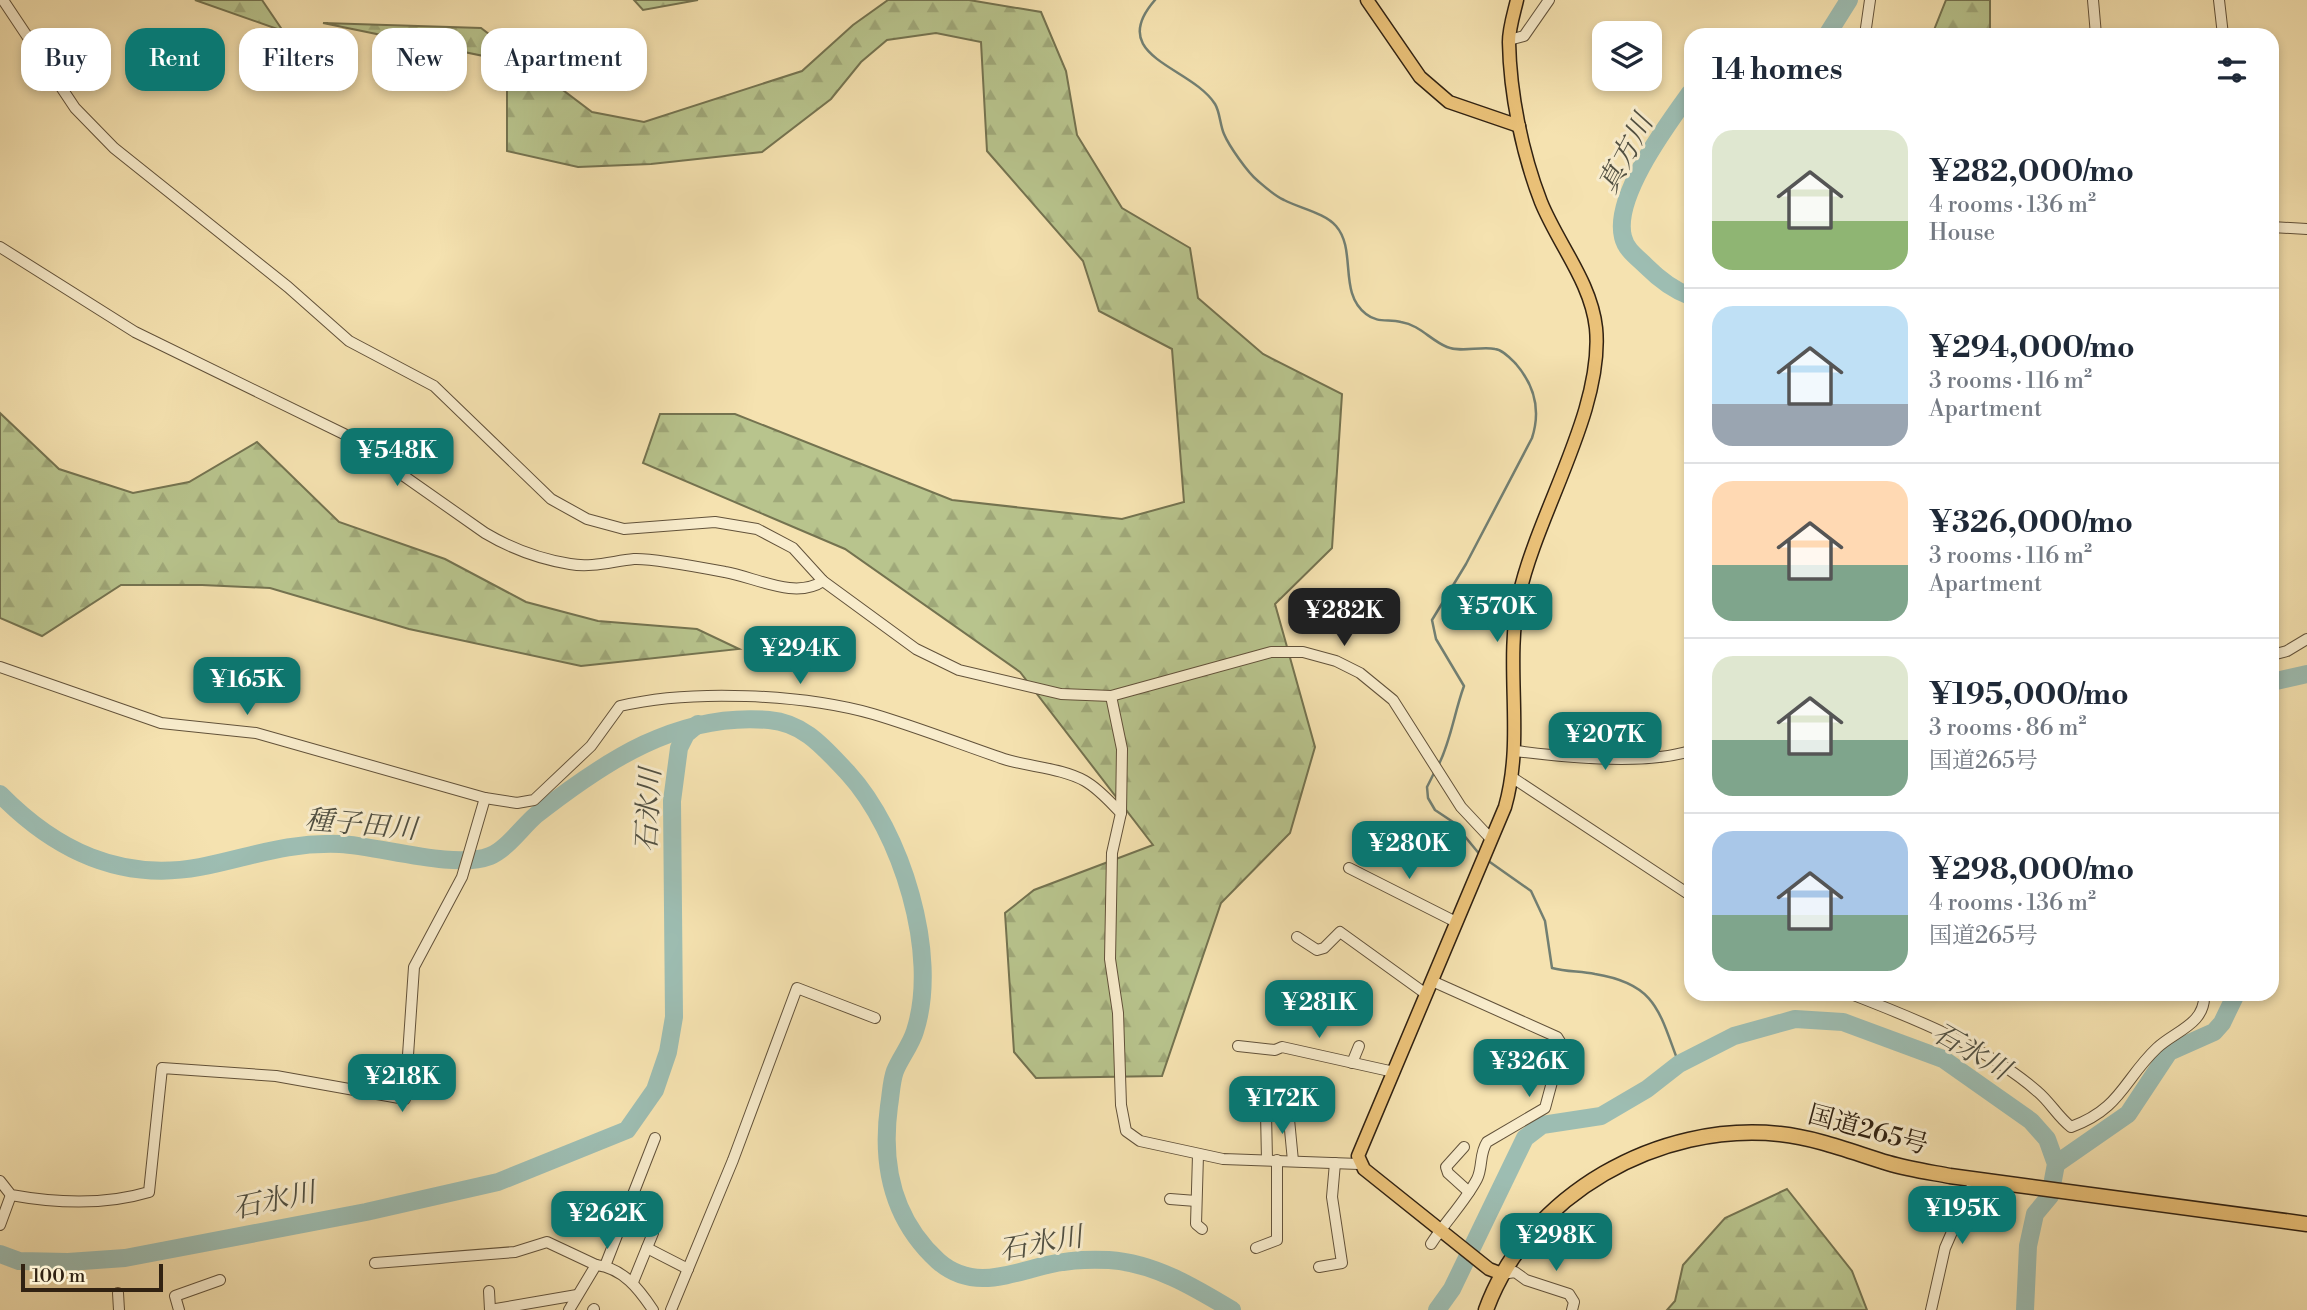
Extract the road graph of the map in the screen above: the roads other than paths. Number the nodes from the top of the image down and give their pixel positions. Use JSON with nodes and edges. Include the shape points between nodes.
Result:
{"nodes":[{"id":1,"x":3,"y":0,"type":"edge"},
{"id":2,"x":1367,"y":0,"type":"edge"},
{"id":3,"x":1517,"y":0,"type":"edge"},
{"id":4,"x":1549,"y":0,"type":"edge"},
{"id":5,"x":1870,"y":0,"type":"edge"},
{"id":6,"x":2093,"y":0,"type":"edge"},
{"id":7,"x":2219,"y":0,"type":"edge"},
{"id":8,"x":1866,"y":28,"type":"edge"},
{"id":9,"x":2095,"y":28,"type":"edge"},
{"id":10,"x":2222,"y":28,"type":"edge"},
{"id":11,"x":1509,"y":40,"type":"junction"},
{"id":12,"x":1519,"y":126,"type":"junction"},
{"id":13,"x":2279,"y":227,"type":"edge"},
{"id":14,"x":2307,"y":229,"type":"edge"},
{"id":15,"x":0,"y":247,"type":"edge"},
{"id":16,"x":823,"y":582,"type":"junction"},
{"id":17,"x":2307,"y":639,"type":"edge"},
{"id":18,"x":2279,"y":653,"type":"edge"},
{"id":19,"x":0,"y":667,"type":"edge"},
{"id":20,"x":1111,"y":696,"type":"junction"},
{"id":21,"x":1516,"y":751,"type":"junction"},
{"id":22,"x":1684,"y":752,"type":"edge"},
{"id":23,"x":1513,"y":778,"type":"junction"},
{"id":24,"x":485,"y":798,"type":"junction"},
{"id":25,"x":1121,"y":813,"type":"junction"},
{"id":26,"x":1491,"y":839,"type":"junction"},
{"id":27,"x":1349,"y":868,"type":"dead end"},
{"id":28,"x":1684,"y":891,"type":"edge"},
{"id":29,"x":1456,"y":922,"type":"junction"},
{"id":30,"x":1297,"y":937,"type":"dead end"},
{"id":31,"x":1432,"y":981,"type":"junction"},
{"id":32,"x":1426,"y":994,"type":"junction"},
{"id":33,"x":1869,"y":1001,"type":"edge"},
{"id":34,"x":2203,"y":1001,"type":"edge"},
{"id":35,"x":875,"y":1018,"type":"dead end"},
{"id":36,"x":1238,"y":1046,"type":"dead end"},
{"id":37,"x":1359,"y":1046,"type":"dead end"},
{"id":38,"x":1352,"y":1063,"type":"junction"},
{"id":39,"x":1394,"y":1072,"type":"junction"},
{"id":40,"x":1288,"y":1109,"type":"dead end"},
{"id":41,"x":1266,"y":1113,"type":"dead end"},
{"id":42,"x":655,"y":1138,"type":"dead end"},
{"id":43,"x":1464,"y":1147,"type":"dead end"},
{"id":44,"x":1198,"y":1155,"type":"junction"},
{"id":45,"x":1272,"y":1160,"type":"junction"},
{"id":46,"x":1293,"y":1161,"type":"junction"},
{"id":47,"x":1335,"y":1163,"type":"junction"},
{"id":48,"x":1359,"y":1164,"type":"junction"},
{"id":49,"x":1975,"y":1179,"type":"junction"},
{"id":50,"x":0,"y":1181,"type":"edge"},
{"id":51,"x":1469,"y":1192,"type":"junction"},
{"id":52,"x":11,"y":1195,"type":"junction"},
{"id":53,"x":1170,"y":1199,"type":"dead end"},
{"id":54,"x":1196,"y":1201,"type":"junction"},
{"id":55,"x":2307,"y":1213,"type":"edge"},
{"id":56,"x":2300,"y":1223,"type":"edge"},
{"id":57,"x":0,"y":1225,"type":"edge"},
{"id":58,"x":1202,"y":1229,"type":"dead end"},
{"id":59,"x":1443,"y":1230,"type":"junction"},
{"id":60,"x":653,"y":1233,"type":"dead end"},
{"id":61,"x":1431,"y":1244,"type":"dead end"},
{"id":62,"x":647,"y":1248,"type":"junction"},
{"id":63,"x":1256,"y":1248,"type":"dead end"},
{"id":64,"x":375,"y":1263,"type":"dead end"},
{"id":65,"x":601,"y":1265,"type":"junction"},
{"id":66,"x":1319,"y":1267,"type":"dead end"},
{"id":67,"x":688,"y":1269,"type":"junction"},
{"id":68,"x":1496,"y":1271,"type":"junction"},
{"id":69,"x":220,"y":1280,"type":"dead end"},
{"id":70,"x":633,"y":1282,"type":"junction"},
{"id":71,"x":489,"y":1291,"type":"dead end"},
{"id":72,"x":118,"y":1293,"type":"dead end"},
{"id":73,"x":577,"y":1295,"type":"junction"},
{"id":74,"x":119,"y":1310,"type":"edge"},
{"id":75,"x":178,"y":1310,"type":"edge"},
{"id":76,"x":490,"y":1310,"type":"edge"},
{"id":77,"x":569,"y":1310,"type":"edge"},
{"id":78,"x":653,"y":1310,"type":"edge"},
{"id":79,"x":671,"y":1310,"type":"edge"},
{"id":80,"x":1486,"y":1310,"type":"edge"},
{"id":81,"x":1572,"y":1310,"type":"edge"},
{"id":82,"x":1931,"y":1310,"type":"edge"}],
"edges":[{"from":1,"to":16,"type":"street","via":[[75,108],[114,148],[349,341],[435,386],[551,499],[587,519],[624,529],[715,522],[757,528],[793,548]]},
{"from":2,"to":12,"type":"main road","via":[[1420,77],[1449,102]]},
{"from":3,"to":11,"type":"main road"},
{"from":4,"to":11,"type":"street","via":[[1524,36]]},
{"from":5,"to":8,"type":"street"},
{"from":6,"to":9,"type":"street"},
{"from":7,"to":10,"type":"street"},
{"from":11,"to":12,"type":"main road"},
{"from":12,"to":21,"type":"main road","via":[[1541,202],[1588,295],[1597,342],[1577,434],[1539,526],[1518,599],[1514,630]]},
{"from":13,"to":14,"type":"street"},
{"from":15,"to":16,"type":"street","via":[[135,332],[344,434],[509,547],[538,558],[585,566],[637,559],[726,572],[787,588],[815,587]]},
{"from":16,"to":20,"type":"street","via":[[916,649],[960,670],[1060,694]]},
{"from":17,"to":18,"type":"street"},
{"from":19,"to":24,"type":"street","via":[[161,723],[256,733]]},
{"from":20,"to":25,"type":"street","via":[[1122,750]]},
{"from":20,"to":26,"type":"street","via":[[1271,652],[1303,652],[1336,661],[1360,673],[1393,700],[1461,807]]},
{"from":21,"to":22,"type":"street","via":[[1574,756]]},
{"from":21,"to":23,"type":"main road"},
{"from":23,"to":26,"type":"main road"},
{"from":23,"to":28,"type":"street"},
{"from":24,"to":25,"type":"street","via":[[517,803],[534,800],[591,746],[620,706],[688,697],[781,699],[871,714],[1023,765],[1077,778],[1104,795]]},
{"from":24,"to":52,"type":"street","via":[[462,877],[414,967],[405,1099],[276,1076],[162,1068],[149,1192],[125,1199],[75,1201]]},
{"from":25,"to":44,"type":"street","via":[[1112,853],[1110,959],[1126,1131],[1140,1141]]},
{"from":26,"to":29,"type":"main road"},
{"from":27,"to":29,"type":"street"},
{"from":29,"to":31,"type":"main road"},
{"from":30,"to":32,"type":"street","via":[[1317,950],[1340,932]]},
{"from":31,"to":32,"type":"main road"},
{"from":31,"to":51,"type":"street","via":[[1557,1037],[1562,1045],[1545,1108],[1487,1142],[1481,1171]]},
{"from":32,"to":39,"type":"main road"},
{"from":33,"to":34,"type":"street","via":[[1919,1021],[2009,1071],[2038,1092],[2071,1127],[2115,1102],[2158,1047],[2189,1027]]},
{"from":35,"to":67,"type":"street","via":[[797,988]]},
{"from":36,"to":38,"type":"street","via":[[1282,1047]]},
{"from":37,"to":38,"type":"street"},
{"from":38,"to":39,"type":"street"},
{"from":39,"to":48,"type":"main road","via":[[1360,1148]]},
{"from":40,"to":46,"type":"street"},
{"from":41,"to":45,"type":"street"},
{"from":42,"to":65,"type":"street"},
{"from":43,"to":51,"type":"street","via":[[1446,1167]]},
{"from":44,"to":45,"type":"street"},
{"from":44,"to":54,"type":"street"},
{"from":45,"to":46,"type":"street"},
{"from":45,"to":63,"type":"street","via":[[1277,1240]]},
{"from":46,"to":47,"type":"street"},
{"from":47,"to":48,"type":"street"},
{"from":47,"to":66,"type":"street","via":[[1332,1198],[1342,1263]]},
{"from":48,"to":59,"type":"main road"},
{"from":49,"to":56,"type":"highway","name":"国道265号"},
{"from":49,"to":68,"type":"highway","name":"国道265号","via":[[1907,1168],[1809,1139],[1720,1133],[1655,1148],[1581,1188]]},
{"from":49,"to":82,"type":"street","via":[[1945,1248]]},
{"from":50,"to":52,"type":"street"},
{"from":51,"to":59,"type":"street"},
{"from":52,"to":57,"type":"street"},
{"from":53,"to":54,"type":"street"},
{"from":54,"to":58,"type":"street","via":[[1196,1224]]},
{"from":55,"to":56,"type":"street"},
{"from":59,"to":61,"type":"street"},
{"from":59,"to":68,"type":"main road"},
{"from":60,"to":62,"type":"street"},
{"from":62,"to":67,"type":"street"},
{"from":62,"to":70,"type":"street"},
{"from":64,"to":65,"type":"street","via":[[515,1252],[547,1242]]},
{"from":65,"to":70,"type":"street"},
{"from":65,"to":73,"type":"street"},
{"from":67,"to":79,"type":"street"},
{"from":68,"to":80,"type":"highway","name":"国道265号"},
{"from":68,"to":81,"type":"street","via":[[1515,1272],[1569,1294],[1574,1301]]},
{"from":69,"to":75,"type":"street","via":[[175,1296]]},
{"from":70,"to":78,"type":"street"},
{"from":71,"to":76,"type":"street"},
{"from":72,"to":74,"type":"street"},
{"from":73,"to":76,"type":"street"},
{"from":73,"to":77,"type":"street"}]}
